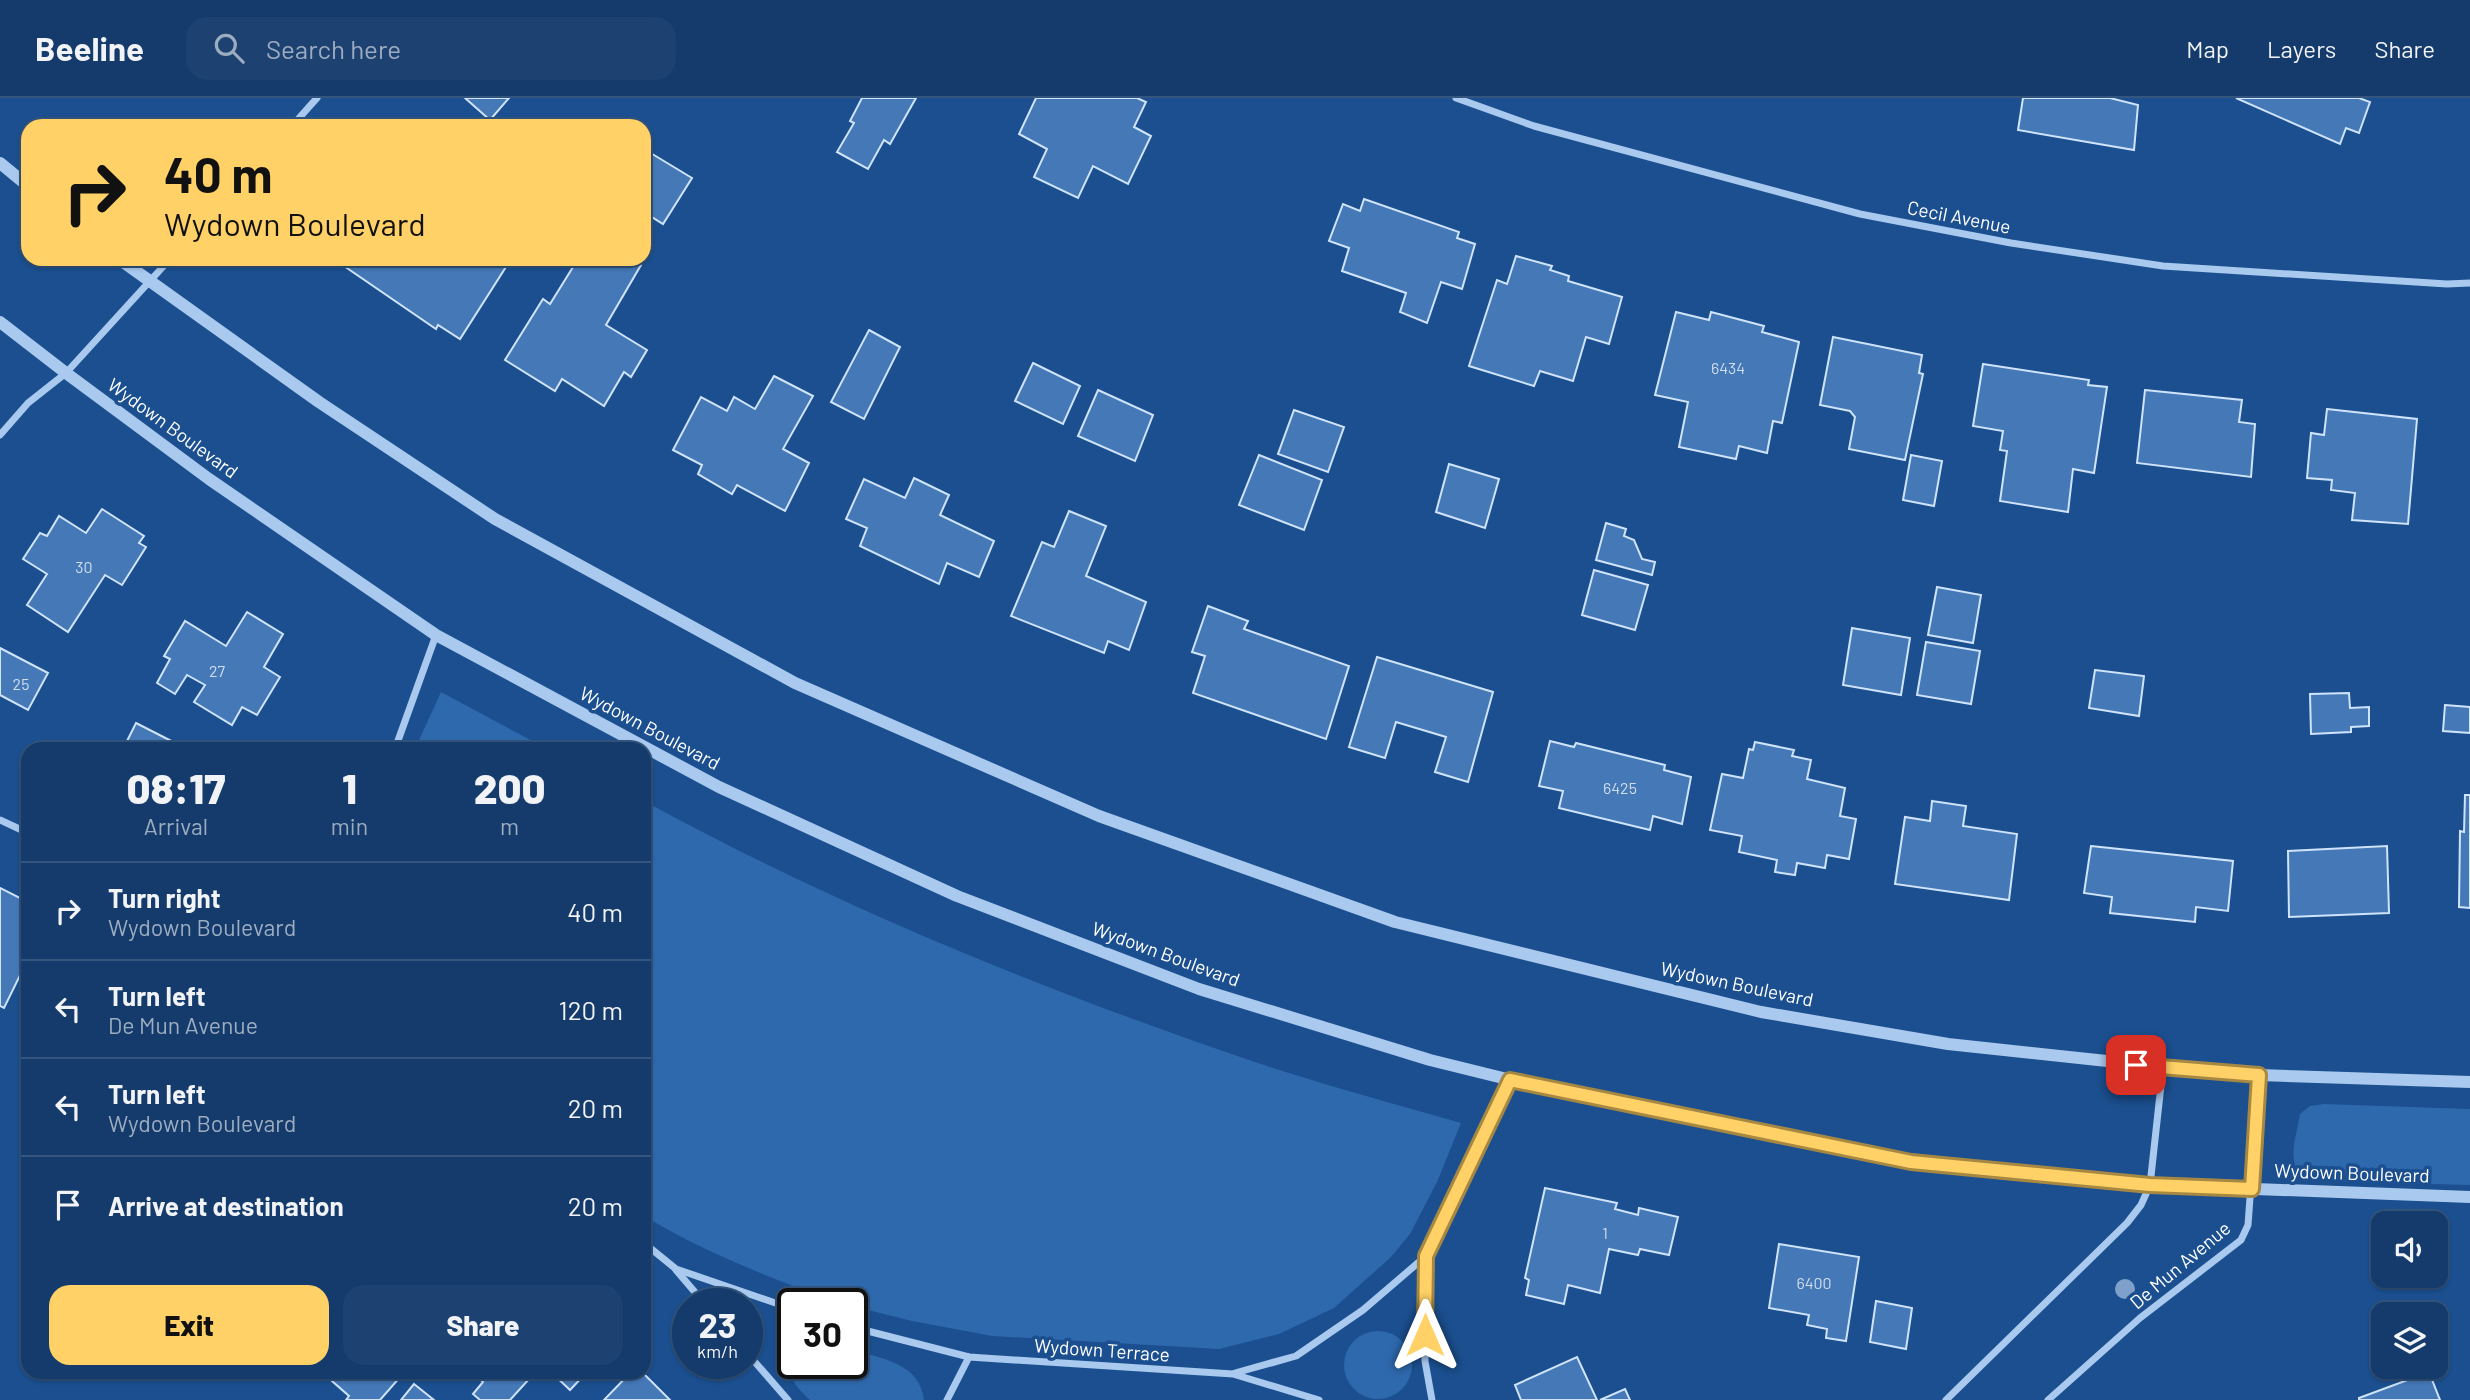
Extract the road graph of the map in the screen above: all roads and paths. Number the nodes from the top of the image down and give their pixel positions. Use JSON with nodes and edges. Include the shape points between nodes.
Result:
{"nodes":[{"id":1,"x":317,"y":98,"type":"edge"},
{"id":2,"x":1456,"y":98,"type":"edge"},
{"id":3,"x":298,"y":119,"type":"edge"},
{"id":4,"x":0,"y":163,"type":"edge"},
{"id":5,"x":21,"y":180,"type":"edge"},
{"id":6,"x":129,"y":266,"type":"edge"},
{"id":7,"x":164,"y":266,"type":"edge"},
{"id":8,"x":149,"y":282,"type":"junction"},
{"id":9,"x":2470,"y":283,"type":"edge"},
{"id":10,"x":0,"y":322,"type":"edge"},
{"id":11,"x":66,"y":373,"type":"junction"},
{"id":12,"x":0,"y":435,"type":"edge"},
{"id":13,"x":436,"y":635,"type":"junction"},
{"id":14,"x":398,"y":742,"type":"edge"},
{"id":15,"x":635,"y":742,"type":"edge"},
{"id":16,"x":651,"y":750,"type":"edge"},
{"id":17,"x":0,"y":820,"type":"edge"},
{"id":18,"x":21,"y":830,"type":"edge"},
{"id":19,"x":2163,"y":1067,"type":"junction"},
{"id":20,"x":2259,"y":1075,"type":"junction"},
{"id":21,"x":1510,"y":1080,"type":"junction"},
{"id":22,"x":2470,"y":1082,"type":"edge"},
{"id":23,"x":2150,"y":1185,"type":"junction"},
{"id":24,"x":2252,"y":1189,"type":"junction"},
{"id":25,"x":2470,"y":1197,"type":"edge"},
{"id":26,"x":651,"y":1249,"type":"edge"},
{"id":27,"x":1426,"y":1256,"type":"junction"},
{"id":28,"x":676,"y":1269,"type":"junction"},
{"id":29,"x":692,"y":1288,"type":"edge"},
{"id":30,"x":777,"y":1304,"type":"edge"},
{"id":31,"x":868,"y":1331,"type":"edge"},
{"id":32,"x":969,"y":1357,"type":"junction"},
{"id":33,"x":763,"y":1371,"type":"edge"},
{"id":34,"x":1233,"y":1374,"type":"junction"},
{"id":35,"x":788,"y":1400,"type":"edge"},
{"id":36,"x":947,"y":1400,"type":"edge"},
{"id":37,"x":1319,"y":1400,"type":"edge"},
{"id":38,"x":1432,"y":1400,"type":"edge"},
{"id":39,"x":1946,"y":1400,"type":"edge"},
{"id":40,"x":2048,"y":1400,"type":"edge"}],
"edges":[{"from":1,"to":3,"type":"street"},
{"from":2,"to":9,"type":"street","name":"Cecil Avenue","via":[[1534,126],[1860,215],[1997,240],[2163,266]]},
{"from":4,"to":5,"type":"street"},
{"from":6,"to":8,"type":"street","name":"Wydown Boulevard"},
{"from":7,"to":8,"type":"street"},
{"from":8,"to":11,"type":"street"},
{"from":8,"to":19,"type":"street","name":"Wydown Boulevard","via":[[495,519],[795,683],[1098,816],[1395,922],[1761,1012],[1948,1044]]},
{"from":10,"to":11,"type":"street","name":"Wydown Boulevard"},
{"from":11,"to":12,"type":"street","via":[[28,403]]},
{"from":11,"to":13,"type":"street","name":"Wydown Boulevard","via":[[209,479]]},
{"from":13,"to":14,"type":"street"},
{"from":13,"to":15,"type":"street","name":"Wydown Boulevard"},
{"from":16,"to":21,"type":"street","name":"Wydown Boulevard","via":[[719,787],[957,896],[1199,989]]},
{"from":17,"to":18,"type":"street"},
{"from":19,"to":20,"type":"street","name":"Wydown Boulevard"},
{"from":19,"to":23,"type":"street"},
{"from":20,"to":22,"type":"street","name":"Wydown Boulevard"},
{"from":20,"to":24,"type":"street","name":"De Mun Avenue"},
{"from":21,"to":23,"type":"street","name":"Wydown Boulevard","via":[[1911,1162]]},
{"from":21,"to":27,"type":"street","name":"Wydown Terrace"},
{"from":23,"to":24,"type":"street","name":"Wydown Boulevard"},
{"from":23,"to":39,"type":"street","via":[[2127,1223]]},
{"from":24,"to":25,"type":"street","name":"Wydown Boulevard"},
{"from":24,"to":40,"type":"street","name":"De Mun Avenue","via":[[2248,1225],[2241,1240],[2140,1318]]},
{"from":26,"to":28,"type":"street"},
{"from":27,"to":34,"type":"street","name":"Wydown Terrace","via":[[1363,1310],[1296,1356]]},
{"from":27,"to":38,"type":"street","name":"Wydown Terrace","via":[[1425,1361]]},
{"from":28,"to":29,"type":"street"},
{"from":28,"to":30,"type":"street"},
{"from":31,"to":32,"type":"street","name":"Wydown Terrace"},
{"from":32,"to":34,"type":"street","name":"Wydown Terrace"},
{"from":32,"to":36,"type":"street"},
{"from":33,"to":35,"type":"street"},
{"from":34,"to":37,"type":"street","name":"Wydown Terrace"}]}
